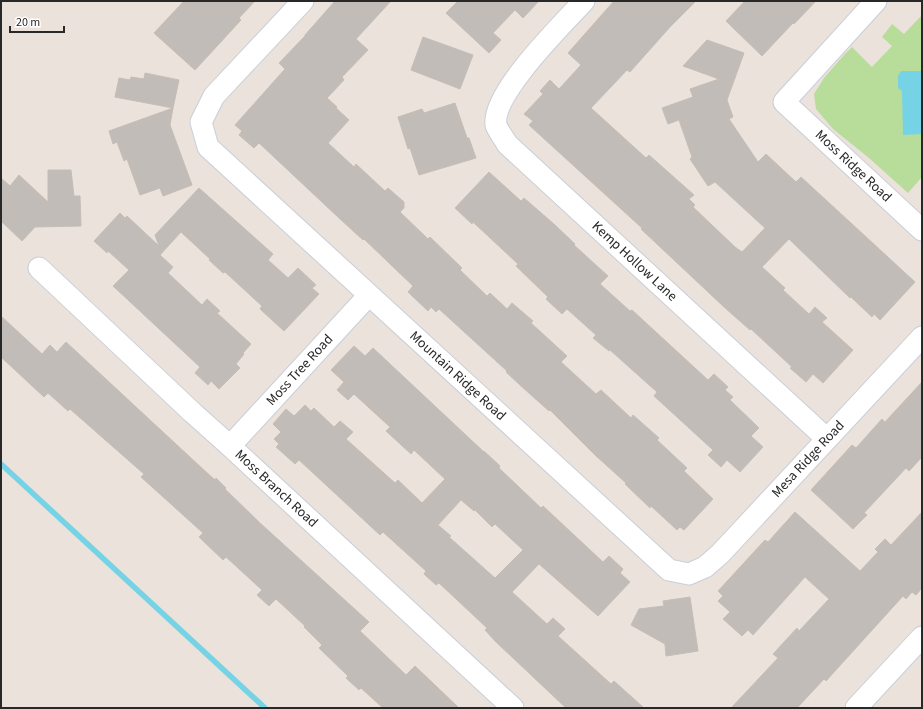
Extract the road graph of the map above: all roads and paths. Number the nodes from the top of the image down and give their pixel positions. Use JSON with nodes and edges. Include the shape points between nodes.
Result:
{"nodes":[{"id":1,"x":303,"y":1,"type":"edge"},
{"id":2,"x":584,"y":1,"type":"edge"},
{"id":3,"x":876,"y":1,"type":"edge"},
{"id":4,"x":922,"y":230,"type":"edge"},
{"id":5,"x":39,"y":268,"type":"dead end"},
{"id":6,"x":369,"y":295,"type":"junction"},
{"id":7,"x":922,"y":337,"type":"edge"},
{"id":8,"x":828,"y":439,"type":"junction"},
{"id":9,"x":230,"y":446,"type":"junction"},
{"id":10,"x":689,"y":574,"type":"joint"},
{"id":11,"x":922,"y":637,"type":"edge"},
{"id":12,"x":513,"y":708,"type":"edge"},
{"id":13,"x":856,"y":708,"type":"edge"}],
"edges":[{"from":1,"to":6,"type":"street","name":"Mountain Ridge Road","via":[[214,96],[201,122],[208,147]]},
{"from":2,"to":8,"type":"street","name":"Kemp Hollow Lane","via":[[518,74],[503,97],[497,111],[496,125],[507,144]]},
{"from":3,"to":4,"type":"street","name":"Moss Ridge Road","via":[[784,102]]},
{"from":5,"to":9,"type":"street","name":"Moss Branch Road"},
{"from":6,"to":9,"type":"street","name":"Moss Tree Road"},
{"from":6,"to":10,"type":"street","name":"Mountain Ridge Road","via":[[669,570]]},
{"from":7,"to":8,"type":"street","name":"Mesa Ridge Road"},
{"from":8,"to":10,"type":"street","name":"Mesa Ridge Road","via":[[720,554],[705,567]]},
{"from":9,"to":12,"type":"street","name":"Moss Branch Road"},
{"from":11,"to":13,"type":"street"}]}
